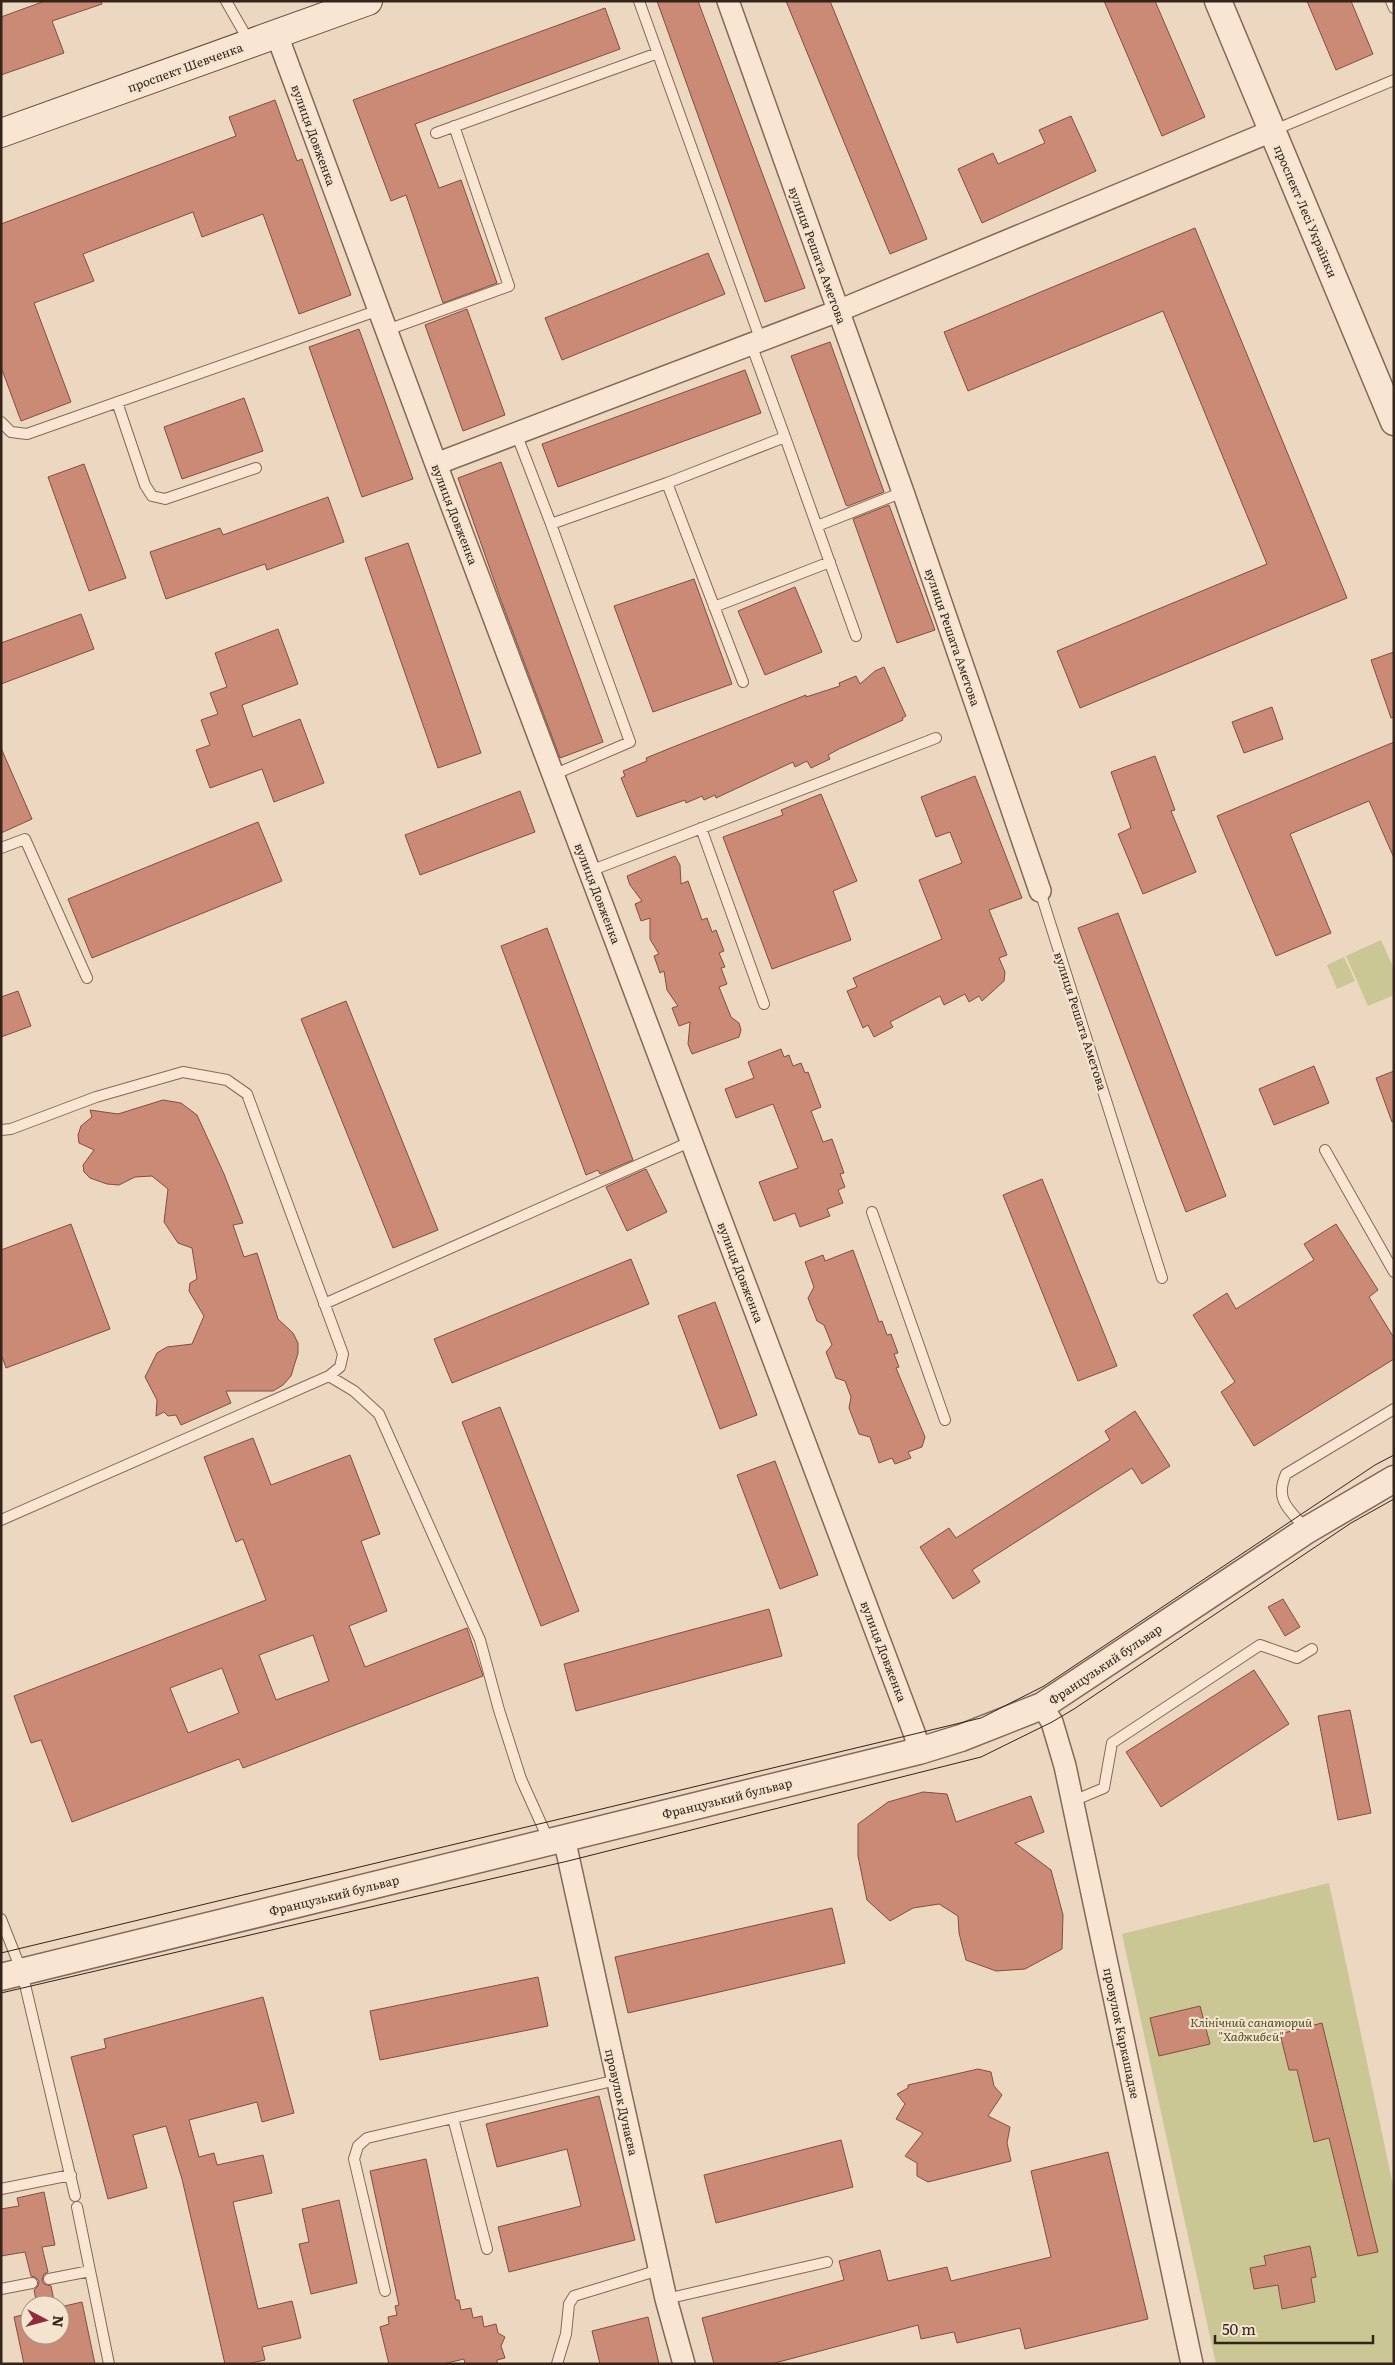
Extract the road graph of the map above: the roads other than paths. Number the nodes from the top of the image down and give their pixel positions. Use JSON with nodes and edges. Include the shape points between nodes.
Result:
{"nodes":[{"id":1,"x":226,"y":1,"type":"edge"},
{"id":2,"x":368,"y":1,"type":"edge"},
{"id":3,"x":639,"y":1,"type":"edge"},
{"id":4,"x":728,"y":1,"type":"edge"},
{"id":5,"x":1218,"y":1,"type":"edge"},
{"id":6,"x":1392,"y":1,"type":"edge"},
{"id":7,"x":1394,"y":8,"type":"edge"},
{"id":8,"x":277,"y":35,"type":"junction"},
{"id":9,"x":250,"y":43,"type":"junction"},
{"id":10,"x":658,"y":53,"type":"junction"},
{"id":11,"x":1394,"y":80,"type":"edge"},
{"id":12,"x":454,"y":126,"type":"junction"},
{"id":13,"x":1272,"y":131,"type":"junction"},
{"id":14,"x":1,"y":133,"type":"edge"},
{"id":15,"x":436,"y":133,"type":"dead end"},
{"id":16,"x":379,"y":310,"type":"junction"},
{"id":17,"x":838,"y":311,"type":"junction"},
{"id":18,"x":387,"y":330,"type":"junction"},
{"id":19,"x":756,"y":342,"type":"junction"},
{"id":20,"x":117,"y":402,"type":"junction"},
{"id":21,"x":1,"y":422,"type":"edge"},
{"id":22,"x":1394,"y":422,"type":"edge"},
{"id":23,"x":516,"y":433,"type":"junction"},
{"id":24,"x":785,"y":437,"type":"junction"},
{"id":25,"x":436,"y":464,"type":"junction"},
{"id":26,"x":256,"y":468,"type":"dead end"},
{"id":27,"x":667,"y":483,"type":"junction"},
{"id":28,"x":903,"y":492,"type":"junction"},
{"id":29,"x":551,"y":524,"type":"junction"},
{"id":30,"x":817,"y":526,"type":"junction"},
{"id":31,"x":830,"y":562,"type":"junction"},
{"id":32,"x":714,"y":607,"type":"junction"},
{"id":33,"x":856,"y":636,"type":"dead end"},
{"id":34,"x":742,"y":682,"type":"dead end"},
{"id":35,"x":936,"y":738,"type":"dead end"},
{"id":36,"x":554,"y":775,"type":"junction"},
{"id":37,"x":701,"y":828,"type":"junction"},
{"id":38,"x":1,"y":848,"type":"edge"},
{"id":39,"x":590,"y":871,"type":"junction"},
{"id":40,"x":1040,"y":891,"type":"joint"},
{"id":41,"x":87,"y":978,"type":"dead end"},
{"id":42,"x":764,"y":1004,"type":"dead end"},
{"id":43,"x":1,"y":1130,"type":"edge"},
{"id":44,"x":692,"y":1141,"type":"junction"},
{"id":45,"x":1325,"y":1150,"type":"dead end"},
{"id":46,"x":872,"y":1212,"type":"dead end"},
{"id":47,"x":1394,"y":1272,"type":"edge"},
{"id":48,"x":1162,"y":1278,"type":"dead end"},
{"id":49,"x":324,"y":1304,"type":"junction"},
{"id":50,"x":328,"y":1376,"type":"junction"},
{"id":51,"x":1394,"y":1409,"type":"edge"},
{"id":52,"x":945,"y":1420,"type":"dead end"},
{"id":53,"x":1394,"y":1479,"type":"edge"},
{"id":54,"x":1,"y":1520,"type":"edge"},
{"id":55,"x":1307,"y":1530,"type":"junction"},
{"id":56,"x":1312,"y":1649,"type":"dead end"},
{"id":57,"x":1042,"y":1706,"type":"junction"},
{"id":58,"x":919,"y":1751,"type":"junction"},
{"id":59,"x":1073,"y":1800,"type":"junction"},
{"id":60,"x":556,"y":1840,"type":"junction"},
{"id":61,"x":1,"y":1920,"type":"edge"},
{"id":62,"x":12,"y":1974,"type":"edge"},
{"id":63,"x":617,"y":2080,"type":"junction"},
{"id":64,"x":453,"y":2118,"type":"junction"},
{"id":65,"x":71,"y":2175,"type":"junction"},
{"id":66,"x":1,"y":2189,"type":"edge"},
{"id":67,"x":75,"y":2196,"type":"dead end"},
{"id":68,"x":77,"y":2207,"type":"dead end"},
{"id":69,"x":487,"y":2249,"type":"dead end"},
{"id":70,"x":827,"y":2262,"type":"dead end"},
{"id":71,"x":659,"y":2270,"type":"junction"},
{"id":72,"x":90,"y":2271,"type":"junction"},
{"id":73,"x":49,"y":2279,"type":"dead end"},
{"id":74,"x":32,"y":2282,"type":"dead end"},
{"id":75,"x":1,"y":2289,"type":"edge"},
{"id":76,"x":385,"y":2292,"type":"dead end"},
{"id":77,"x":666,"y":2299,"type":"junction"},
{"id":78,"x":109,"y":2364,"type":"edge"},
{"id":79,"x":557,"y":2364,"type":"edge"},
{"id":80,"x":684,"y":2364,"type":"edge"},
{"id":81,"x":1192,"y":2364,"type":"edge"}],
"edges":[{"from":1,"to":9,"type":"lane"},
{"from":2,"to":8,"type":"main road","name":"проспект Шевченка"},
{"from":3,"to":10,"type":"lane"},
{"from":4,"to":17,"type":"street","name":"вулиця Решата Аметова"},
{"from":5,"to":13,"type":"street","name":"проспект Лесі Українки"},
{"from":6,"to":7,"type":"lane"},
{"from":8,"to":9,"type":"main road","name":"проспект Шевченка"},
{"from":8,"to":16,"type":"street","name":"вулиця Довженка"},
{"from":9,"to":14,"type":"main road","name":"проспект Шевченка"},
{"from":10,"to":12,"type":"lane"},
{"from":10,"to":19,"type":"lane"},
{"from":11,"to":13,"type":"lane"},
{"from":12,"to":15,"type":"lane"},
{"from":12,"to":18,"type":"lane","via":[[510,286]]},
{"from":13,"to":17,"type":"street"},
{"from":13,"to":22,"type":"street","name":"проспект Лесі Українки"},
{"from":16,"to":18,"type":"street","name":"вулиця Довженка"},
{"from":16,"to":20,"type":"lane"},
{"from":17,"to":19,"type":"street"},
{"from":17,"to":28,"type":"street","name":"вулиця Решата Аметова"},
{"from":18,"to":25,"type":"street","name":"вулиця Довженка"},
{"from":19,"to":23,"type":"street"},
{"from":19,"to":24,"type":"lane"},
{"from":20,"to":21,"type":"lane","via":[[27,434],[11,432]]},
{"from":20,"to":26,"type":"lane","via":[[152,496],[165,499]]},
{"from":23,"to":25,"type":"street"},
{"from":23,"to":29,"type":"lane"},
{"from":24,"to":27,"type":"lane"},
{"from":24,"to":30,"type":"lane"},
{"from":25,"to":36,"type":"street","name":"вулиця Довженка"},
{"from":27,"to":29,"type":"lane"},
{"from":27,"to":32,"type":"lane"},
{"from":28,"to":30,"type":"lane"},
{"from":28,"to":40,"type":"street","name":"вулиця Решата Аметова"},
{"from":29,"to":36,"type":"lane","via":[[630,742]]},
{"from":30,"to":31,"type":"lane"},
{"from":31,"to":32,"type":"lane"},
{"from":31,"to":33,"type":"lane"},
{"from":32,"to":34,"type":"lane"},
{"from":35,"to":37,"type":"lane"},
{"from":36,"to":39,"type":"street","name":"вулиця Довженка"},
{"from":37,"to":39,"type":"lane"},
{"from":37,"to":42,"type":"lane"},
{"from":38,"to":41,"type":"lane","via":[[25,839]]},
{"from":39,"to":44,"type":"street","name":"вулиця Довженка"},
{"from":40,"to":48,"type":"lane","name":"вулиця Решата Аметова"},
{"from":43,"to":49,"type":"lane","via":[[183,1072],[227,1080],[247,1094]]},
{"from":44,"to":49,"type":"lane"},
{"from":44,"to":58,"type":"street","name":"вулиця Довженка"},
{"from":45,"to":47,"type":"lane"},
{"from":46,"to":52,"type":"lane"},
{"from":49,"to":50,"type":"lane","via":[[343,1354],[340,1367]]},
{"from":50,"to":54,"type":"lane"},
{"from":50,"to":60,"type":"lane","via":[[354,1391],[379,1414],[480,1640],[521,1779]]},
{"from":51,"to":55,"type":"lane","via":[[1286,1474],[1280,1488],[1284,1503]]},
{"from":53,"to":55,"type":"street","name":"Французький бульвар"},
{"from":55,"to":57,"type":"street","name":"Французький бульвар"},
{"from":56,"to":59,"type":"lane","via":[[1297,1658],[1260,1645],[1112,1742],[1104,1788]]},
{"from":57,"to":58,"type":"street","name":"Французький бульвар"},
{"from":57,"to":59,"type":"street","name":"провулок Каркашадзе","via":[[1052,1722]]},
{"from":58,"to":60,"type":"street","name":"Французький бульвар"},
{"from":59,"to":81,"type":"street","name":"провулок Каркашадзе"},
{"from":60,"to":62,"type":"street","name":"Французький бульвар"},
{"from":60,"to":63,"type":"street","name":"провулок Дунаєва"},
{"from":61,"to":62,"type":"lane"},
{"from":62,"to":65,"type":"lane"},
{"from":63,"to":64,"type":"lane"},
{"from":63,"to":71,"type":"street","name":"провулок Дунаєва"},
{"from":64,"to":69,"type":"lane"},
{"from":64,"to":76,"type":"lane","via":[[367,2138],[358,2146],[354,2159]]},
{"from":65,"to":66,"type":"lane"},
{"from":65,"to":67,"type":"lane"},
{"from":68,"to":72,"type":"lane"},
{"from":70,"to":77,"type":"lane"},
{"from":71,"to":77,"type":"street","name":"провулок Дунаєва"},
{"from":71,"to":79,"type":"lane","via":[[574,2296],[569,2304],[566,2334]]},
{"from":72,"to":73,"type":"lane"},
{"from":72,"to":78,"type":"lane"},
{"from":74,"to":75,"type":"lane"},
{"from":77,"to":80,"type":"street","name":"провулок Дунаєва"}]}
